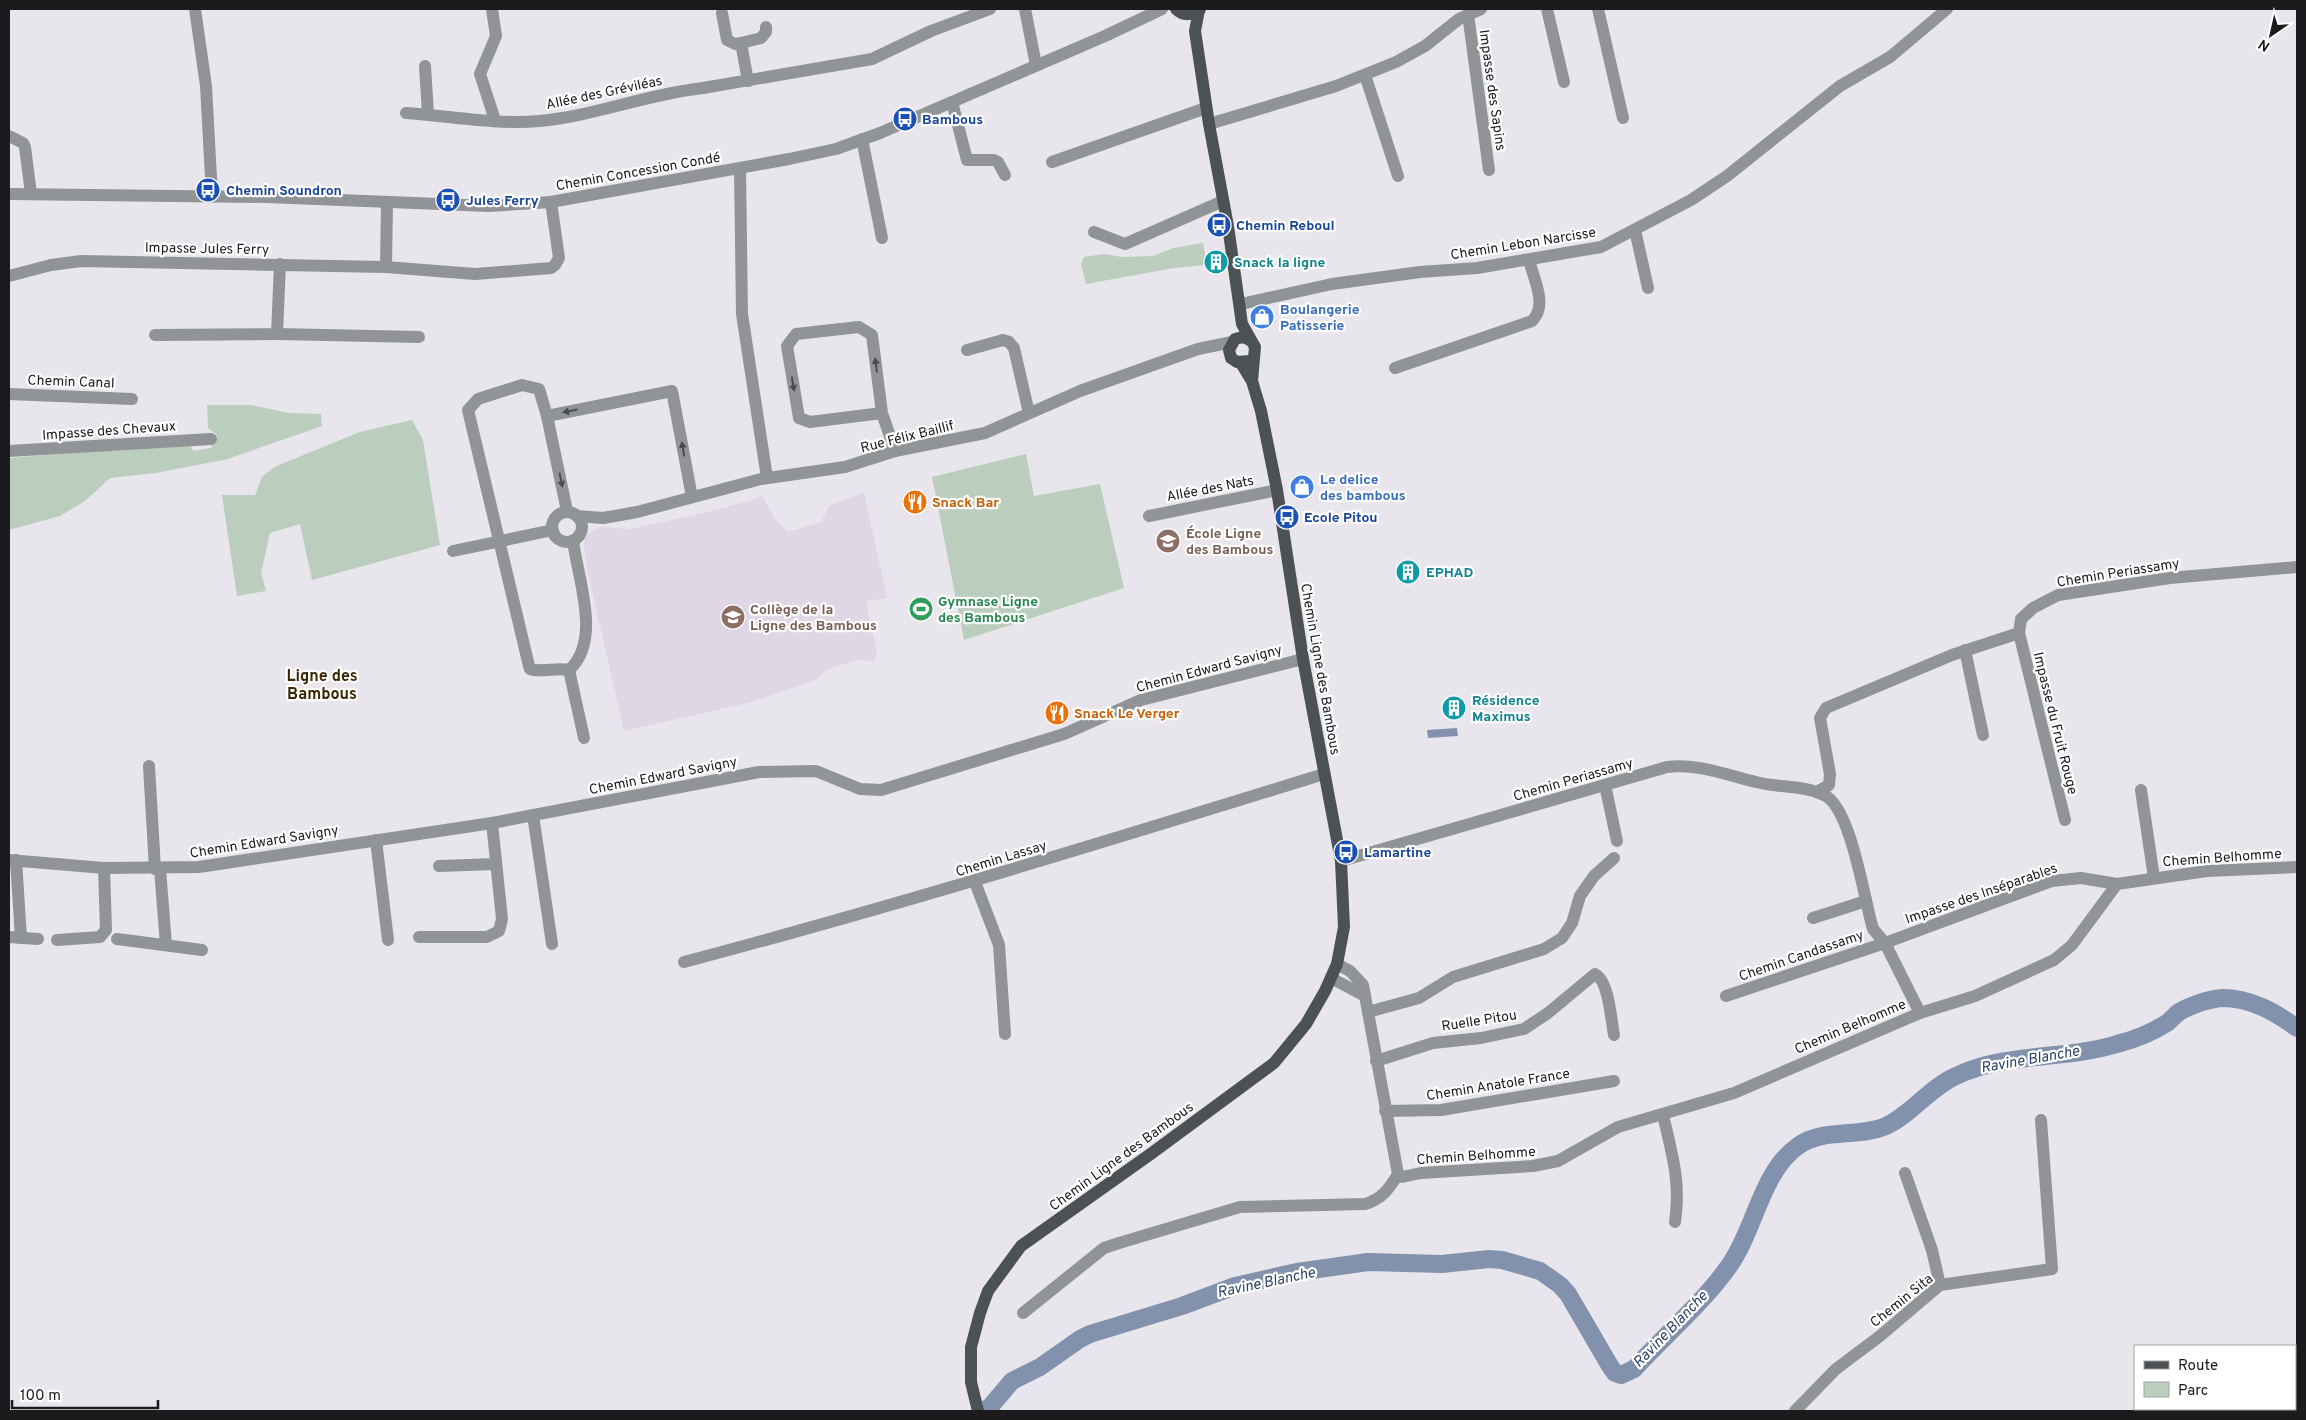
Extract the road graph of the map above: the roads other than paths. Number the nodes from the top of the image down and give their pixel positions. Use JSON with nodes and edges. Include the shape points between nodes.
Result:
{"nodes":[{"id":1,"x":195,"y":9,"type":"edge"},
{"id":2,"x":492,"y":9,"type":"edge"},
{"id":3,"x":990,"y":9,"type":"edge"},
{"id":4,"x":1025,"y":9,"type":"edge"},
{"id":5,"x":1199,"y":9,"type":"edge"},
{"id":6,"x":1481,"y":9,"type":"edge"},
{"id":7,"x":1547,"y":9,"type":"edge"},
{"id":8,"x":1598,"y":9,"type":"edge"},
{"id":9,"x":1947,"y":9,"type":"edge"},
{"id":10,"x":1158,"y":11,"type":"edge"},
{"id":11,"x":1178,"y":11,"type":"edge"},
{"id":12,"x":722,"y":13,"type":"dead end"},
{"id":13,"x":1468,"y":14,"type":"junction"},
{"id":14,"x":766,"y":27,"type":"dead end"},
{"id":15,"x":1195,"y":31,"type":"junction"},
{"id":16,"x":741,"y":42,"type":"junction"},
{"id":17,"x":1036,"y":65,"type":"junction"},
{"id":18,"x":425,"y":66,"type":"dead end"},
{"id":19,"x":1364,"y":75,"type":"junction"},
{"id":20,"x":748,"y":81,"type":"junction"},
{"id":21,"x":1564,"y":82,"type":"dead end"},
{"id":22,"x":952,"y":102,"type":"junction"},
{"id":23,"x":1206,"y":108,"type":"junction"},
{"id":24,"x":406,"y":113,"type":"dead end"},
{"id":25,"x":428,"y":114,"type":"junction"},
{"id":26,"x":1623,"y":118,"type":"dead end"},
{"id":27,"x":495,"y":120,"type":"junction"},
{"id":28,"x":1208,"y":124,"type":"junction"},
{"id":29,"x":9,"y":136,"type":"edge"},
{"id":30,"x":862,"y":140,"type":"junction"},
{"id":31,"x":1052,"y":162,"type":"dead end"},
{"id":32,"x":740,"y":168,"type":"junction"},
{"id":33,"x":1489,"y":170,"type":"dead end"},
{"id":34,"x":1005,"y":175,"type":"dead end"},
{"id":35,"x":1398,"y":176,"type":"dead end"},
{"id":36,"x":9,"y":194,"type":"edge"},
{"id":37,"x":31,"y":194,"type":"junction"},
{"id":38,"x":212,"y":196,"type":"junction"},
{"id":39,"x":1223,"y":201,"type":"junction"},
{"id":40,"x":387,"y":202,"type":"junction"},
{"id":41,"x":551,"y":202,"type":"junction"},
{"id":42,"x":1636,"y":230,"type":"junction"},
{"id":43,"x":1094,"y":232,"type":"dead end"},
{"id":44,"x":882,"y":238,"type":"dead end"},
{"id":45,"x":1530,"y":260,"type":"junction"},
{"id":46,"x":280,"y":264,"type":"junction"},
{"id":47,"x":386,"y":267,"type":"junction"},
{"id":48,"x":9,"y":276,"type":"edge"},
{"id":49,"x":1648,"y":288,"type":"dead end"},
{"id":50,"x":1241,"y":304,"type":"junction"},
{"id":51,"x":1242,"y":324,"type":"junction"},
{"id":52,"x":277,"y":334,"type":"junction"},
{"id":53,"x":155,"y":335,"type":"dead end"},
{"id":54,"x":419,"y":337,"type":"dead end"},
{"id":55,"x":1250,"y":340,"type":"junction"},
{"id":56,"x":1233,"y":341,"type":"junction"},
{"id":57,"x":1206,"y":348,"type":"junction"},
{"id":58,"x":967,"y":350,"type":"dead end"},
{"id":59,"x":1254,"y":355,"type":"junction"},
{"id":60,"x":1236,"y":360,"type":"junction"},
{"id":61,"x":1395,"y":368,"type":"dead end"},
{"id":62,"x":1252,"y":382,"type":"junction"},
{"id":63,"x":9,"y":394,"type":"edge"},
{"id":64,"x":132,"y":399,"type":"dead end"},
{"id":65,"x":882,"y":413,"type":"junction"},
{"id":66,"x":1029,"y":413,"type":"junction"},
{"id":67,"x":548,"y":416,"type":"junction"},
{"id":68,"x":211,"y":439,"type":"dead end"},
{"id":69,"x":9,"y":451,"type":"edge"},
{"id":70,"x":895,"y":451,"type":"junction"},
{"id":71,"x":767,"y":478,"type":"junction"},
{"id":72,"x":1277,"y":490,"type":"junction"},
{"id":73,"x":692,"y":497,"type":"junction"},
{"id":74,"x":572,"y":514,"type":"junction"},
{"id":75,"x":1149,"y":516,"type":"dead end"},
{"id":76,"x":604,"y":518,"type":"junction"},
{"id":77,"x":553,"y":530,"type":"junction"},
{"id":78,"x":578,"y":536,"type":"junction"},
{"id":79,"x":500,"y":543,"type":"junction"},
{"id":80,"x":453,"y":551,"type":"dead end"},
{"id":81,"x":2297,"y":567,"type":"edge"},
{"id":82,"x":2018,"y":633,"type":"junction"},
{"id":83,"x":1965,"y":650,"type":"junction"},
{"id":84,"x":1304,"y":659,"type":"junction"},
{"id":85,"x":569,"y":670,"type":"junction"},
{"id":86,"x":1983,"y":735,"type":"dead end"},
{"id":87,"x":584,"y":738,"type":"dead end"},
{"id":88,"x":149,"y":766,"type":"dead end"},
{"id":89,"x":1324,"y":774,"type":"junction"},
{"id":90,"x":1605,"y":785,"type":"junction"},
{"id":91,"x":2141,"y":790,"type":"dead end"},
{"id":92,"x":1817,"y":792,"type":"junction"},
{"id":93,"x":533,"y":815,"type":"junction"},
{"id":94,"x":2065,"y":820,"type":"dead end"},
{"id":95,"x":492,"y":823,"type":"junction"},
{"id":96,"x":376,"y":840,"type":"junction"},
{"id":97,"x":1617,"y":841,"type":"dead end"},
{"id":98,"x":1614,"y":858,"type":"dead end"},
{"id":99,"x":13,"y":860,"type":"edge"},
{"id":100,"x":1340,"y":861,"type":"junction"},
{"id":101,"x":496,"y":864,"type":"junction"},
{"id":102,"x":439,"y":866,"type":"dead end"},
{"id":103,"x":104,"y":868,"type":"junction"},
{"id":104,"x":157,"y":868,"type":"junction"},
{"id":105,"x":2297,"y":868,"type":"edge"},
{"id":106,"x":2154,"y":878,"type":"junction"},
{"id":107,"x":975,"y":882,"type":"junction"},
{"id":108,"x":2118,"y":884,"type":"junction"},
{"id":109,"x":1866,"y":901,"type":"junction"},
{"id":110,"x":1813,"y":918,"type":"dead end"},
{"id":111,"x":15,"y":937,"type":"edge"},
{"id":112,"x":419,"y":937,"type":"dead end"},
{"id":113,"x":38,"y":939,"type":"dead end"},
{"id":114,"x":117,"y":939,"type":"dead end"},
{"id":115,"x":57,"y":940,"type":"dead end"},
{"id":116,"x":388,"y":940,"type":"dead end"},
{"id":117,"x":1885,"y":943,"type":"junction"},
{"id":118,"x":552,"y":944,"type":"dead end"},
{"id":119,"x":166,"y":945,"type":"junction"},
{"id":120,"x":202,"y":950,"type":"dead end"},
{"id":121,"x":684,"y":962,"type":"dead end"},
{"id":122,"x":1337,"y":964,"type":"junction"},
{"id":123,"x":1331,"y":978,"type":"junction"},
{"id":124,"x":1365,"y":996,"type":"junction"},
{"id":125,"x":1726,"y":996,"type":"dead end"},
{"id":126,"x":1368,"y":1012,"type":"junction"},
{"id":127,"x":1920,"y":1013,"type":"junction"},
{"id":128,"x":1005,"y":1034,"type":"dead end"},
{"id":129,"x":1614,"y":1035,"type":"dead end"},
{"id":130,"x":1376,"y":1061,"type":"junction"},
{"id":131,"x":1614,"y":1081,"type":"dead end"},
{"id":132,"x":1385,"y":1111,"type":"junction"},
{"id":133,"x":1663,"y":1115,"type":"junction"},
{"id":134,"x":2041,"y":1120,"type":"dead end"},
{"id":135,"x":1396,"y":1170,"type":"junction"},
{"id":136,"x":1905,"y":1173,"type":"dead end"},
{"id":137,"x":1675,"y":1222,"type":"dead end"},
{"id":138,"x":1940,"y":1285,"type":"junction"},
{"id":139,"x":1023,"y":1313,"type":"dead end"},
{"id":140,"x":978,"y":1411,"type":"edge"},
{"id":141,"x":1795,"y":1411,"type":"edge"}],
"edges":[{"from":1,"to":38,"type":"street","via":[[206,86]]},
{"from":2,"to":27,"type":"street","via":[[496,36],[480,74]]},
{"from":3,"to":20,"type":"street","name":"Allée des Gréviléas","via":[[931,31],[872,59]]},
{"from":4,"to":17,"type":"street"},
{"from":5,"to":11,"type":"main road","via":[[1192,14]]},
{"from":5,"to":15,"type":"main road"},
{"from":6,"to":13,"type":"street"},
{"from":7,"to":21,"type":"street"},
{"from":8,"to":26,"type":"street"},
{"from":9,"to":42,"type":"street","name":"Chemin Lebon Narcisse","via":[[1890,57],[1840,86],[1727,176]]},
{"from":10,"to":11,"type":"street","name":"Chemin Concession Condé"},
{"from":10,"to":17,"type":"street","name":"Chemin Concession Condé"},
{"from":11,"to":15,"type":"main road"},
{"from":12,"to":16,"type":"street","via":[[728,40],[735,44]]},
{"from":13,"to":19,"type":"street","via":[[1425,46]]},
{"from":13,"to":33,"type":"street","name":"Impasse des Sapins"},
{"from":14,"to":16,"type":"street","via":[[761,38]]},
{"from":15,"to":23,"type":"main road"},
{"from":16,"to":20,"type":"street"},
{"from":17,"to":22,"type":"street","name":"Chemin Concession Condé"},
{"from":18,"to":25,"type":"street"},
{"from":19,"to":28,"type":"street"},
{"from":19,"to":35,"type":"street"},
{"from":20,"to":27,"type":"street","name":"Allée des Gréviléas","via":[[677,91],[546,120]]},
{"from":22,"to":30,"type":"street","name":"Chemin Concession Condé"},
{"from":22,"to":34,"type":"street","via":[[967,160],[994,160]]},
{"from":23,"to":28,"type":"main road"},
{"from":23,"to":31,"type":"street"},
{"from":24,"to":25,"type":"street","name":"Allée des Gréviléas"},
{"from":25,"to":27,"type":"street","name":"Allée des Gréviléas"},
{"from":28,"to":39,"type":"main road"},
{"from":29,"to":37,"type":"street","via":[[25,147]]},
{"from":30,"to":32,"type":"street","name":"Chemin Concession Condé","via":[[827,151]]},
{"from":30,"to":44,"type":"street"},
{"from":32,"to":41,"type":"street","name":"Chemin Concession Condé"},
{"from":32,"to":71,"type":"street","via":[[741,304]]},
{"from":36,"to":37,"type":"street","name":"Chemin Concession Condé"},
{"from":37,"to":38,"type":"street","name":"Chemin Concession Condé"},
{"from":38,"to":40,"type":"street","name":"Chemin Concession Condé"},
{"from":39,"to":43,"type":"street","via":[[1125,244]]},
{"from":39,"to":50,"type":"main road"},
{"from":40,"to":41,"type":"street","name":"Chemin Concession Condé","via":[[489,206]]},
{"from":40,"to":47,"type":"street"},
{"from":41,"to":47,"type":"street","name":"Impasse Jules Ferry","via":[[559,258],[551,268],[475,274]]},
{"from":42,"to":45,"type":"street","name":"Chemin Lebon Narcisse","via":[[1592,250]]},
{"from":42,"to":49,"type":"street"},
{"from":45,"to":50,"type":"street","name":"Chemin Lebon Narcisse","via":[[1332,284]]},
{"from":45,"to":61,"type":"street","via":[[1541,305],[1539,314],[1532,321]]},
{"from":46,"to":47,"type":"street","name":"Impasse Jules Ferry"},
{"from":46,"to":48,"type":"street","name":"Impasse Jules Ferry","via":[[81,261],[51,264]]},
{"from":46,"to":52,"type":"street"},
{"from":50,"to":51,"type":"main road"},
{"from":51,"to":55,"type":"main road"},
{"from":51,"to":56,"type":"main road"},
{"from":52,"to":53,"type":"street"},
{"from":52,"to":54,"type":"street"},
{"from":55,"to":56,"type":"main road","via":[[1243,337]]},
{"from":55,"to":59,"type":"main road","via":[[1255,347]]},
{"from":56,"to":57,"type":"street","name":"Rue Félix Baillif"},
{"from":56,"to":60,"type":"main road","via":[[1229,350]]},
{"from":57,"to":60,"type":"street"},
{"from":57,"to":66,"type":"street","name":"Rue Félix Baillif","via":[[1080,391]]},
{"from":58,"to":66,"type":"street","via":[[1003,340],[1009,342],[1014,348]]},
{"from":59,"to":60,"type":"main road","via":[[1249,361]]},
{"from":59,"to":62,"type":"main road","name":"Chemin Ligne des Bambous"},
{"from":60,"to":62,"type":"main road","name":"Chemin Ligne des Bambous"},
{"from":62,"to":72,"type":"main road","name":"Chemin Ligne des Bambous"},
{"from":63,"to":64,"type":"street","name":"Chemin Canal"},
{"from":65,"to":65,"type":"street","one_way":true,"via":[[872,335],[859,326],[796,334],[787,346],[799,418],[810,422]]},
{"from":65,"to":70,"type":"street"},
{"from":66,"to":70,"type":"street","name":"Rue Félix Baillif","via":[[985,433]]},
{"from":73,"to":67,"type":"street","one_way":true,"via":[[672,392]]},
{"from":67,"to":74,"type":"street","one_way":true},
{"from":67,"to":79,"type":"street","via":[[539,389],[522,385],[478,399],[468,410]]},
{"from":68,"to":69,"type":"street","name":"Impasse des Chevaux"},
{"from":70,"to":71,"type":"street","name":"Rue Félix Baillif","via":[[845,467]]},
{"from":71,"to":73,"type":"street","name":"Rue Félix Baillif"},
{"from":72,"to":75,"type":"street","name":"Allée des Nats"},
{"from":72,"to":84,"type":"main road","name":"Chemin Ligne des Bambous"},
{"from":73,"to":76,"type":"street","name":"Rue Félix Baillif"},
{"from":74,"to":76,"type":"street","name":"Rue Félix Baillif"},
{"from":74,"to":77,"type":"street","via":[[555,517]]},
{"from":74,"to":78,"type":"street","via":[[581,521]]},
{"from":76,"to":78,"type":"street","name":"Rue Félix Baillif"},
{"from":77,"to":78,"type":"street","via":[[562,541]]},
{"from":77,"to":79,"type":"street"},
{"from":78,"to":85,"type":"street","via":[[588,628],[578,662]]},
{"from":79,"to":80,"type":"street"},
{"from":79,"to":85,"type":"street","via":[[530,670]]},
{"from":81,"to":82,"type":"street","name":"Chemin Periassamy","via":[[2170,578],[2058,595],[2033,608],[2021,619]]},
{"from":82,"to":83,"type":"street"},
{"from":82,"to":94,"type":"street","name":"Impasse du Fruit Rouge"},
{"from":83,"to":86,"type":"street"},
{"from":83,"to":92,"type":"street","via":[[1826,708],[1820,718],[1829,785]]},
{"from":84,"to":89,"type":"main road","name":"Chemin Ligne des Bambous"},
{"from":84,"to":93,"type":"street","name":"Chemin Edward Savigny","via":[[1141,700],[1064,734],[893,788],[860,789],[824,773],[808,770],[759,772]]},
{"from":85,"to":87,"type":"street"},
{"from":88,"to":104,"type":"street"},
{"from":89,"to":100,"type":"main road","name":"Chemin Ligne des Bambous"},
{"from":89,"to":107,"type":"street","name":"Chemin Lassay"},
{"from":90,"to":92,"type":"street","name":"Chemin Periassamy","via":[[1680,766]]},
{"from":90,"to":97,"type":"street"},
{"from":90,"to":100,"type":"street","name":"Chemin Periassamy"},
{"from":91,"to":106,"type":"street"},
{"from":92,"to":109,"type":"street","name":"Chemin Periassamy","via":[[1833,800],[1844,817]]},
{"from":93,"to":95,"type":"street","name":"Chemin Edward Savigny"},
{"from":93,"to":118,"type":"street"},
{"from":95,"to":96,"type":"street","name":"Chemin Edward Savigny"},
{"from":95,"to":101,"type":"street"},
{"from":96,"to":104,"type":"street","name":"Chemin Edward Savigny","via":[[199,867]]},
{"from":96,"to":116,"type":"street"},
{"from":98,"to":126,"type":"street","via":[[1594,876],[1580,896],[1572,923],[1562,938],[1544,949],[1453,977],[1419,998]]},
{"from":99,"to":103,"type":"street","name":"Chemin Edward Savigny"},
{"from":99,"to":111,"type":"street"},
{"from":100,"to":122,"type":"main road","name":"Chemin Ligne des Bambous","via":[[1344,927]]},
{"from":101,"to":102,"type":"street"},
{"from":101,"to":112,"type":"street","via":[[502,919],[499,931],[487,937]]},
{"from":103,"to":104,"type":"street","name":"Chemin Edward Savigny"},
{"from":103,"to":115,"type":"street","via":[[104,934]]},
{"from":104,"to":119,"type":"street"},
{"from":105,"to":106,"type":"street","name":"Chemin Belhomme","via":[[2207,871]]},
{"from":106,"to":108,"type":"street","name":"Chemin Belhomme"},
{"from":107,"to":121,"type":"street","name":"Chemin Lassay"},
{"from":107,"to":128,"type":"street","via":[[999,945]]},
{"from":108,"to":117,"type":"street","name":"Impasse des Inséparables","via":[[2081,878],[2052,881]]},
{"from":108,"to":127,"type":"street","name":"Chemin Belhomme","via":[[2072,945],[2054,960],[1975,996]]},
{"from":109,"to":110,"type":"street"},
{"from":109,"to":117,"type":"street","name":"Chemin Periassamy","via":[[1873,928]]},
{"from":111,"to":113,"type":"street"},
{"from":114,"to":119,"type":"street"},
{"from":117,"to":125,"type":"street","name":"Chemin Candassamy"},
{"from":117,"to":127,"type":"street","name":"Chemin Periassamy"},
{"from":119,"to":120,"type":"street"},
{"from":122,"to":123,"type":"main road","name":"Chemin Ligne des Bambous"},
{"from":122,"to":124,"type":"street","via":[[1358,978]]},
{"from":123,"to":124,"type":"street"},
{"from":123,"to":140,"type":"main road","name":"Chemin Ligne des Bambous","via":[[1306,1024],[1270,1066],[1022,1246],[988,1291],[980,1313],[971,1347],[971,1382]]},
{"from":124,"to":126,"type":"street"},
{"from":126,"to":130,"type":"street"},
{"from":127,"to":133,"type":"street","name":"Chemin Belhomme","via":[[1734,1092]]},
{"from":129,"to":130,"type":"street","name":"Ruelle Pitou","via":[[1604,984],[1595,974],[1524,1029],[1433,1043]]},
{"from":130,"to":132,"type":"street"},
{"from":131,"to":132,"type":"street","name":"Chemin Anatole France","via":[[1441,1110]]},
{"from":132,"to":135,"type":"street"},
{"from":133,"to":135,"type":"street","name":"Chemin Belhomme","via":[[1618,1127],[1575,1153],[1546,1164],[1402,1177]]},
{"from":133,"to":137,"type":"street","via":[[1678,1181]]},
{"from":134,"to":138,"type":"street","name":"Chemin Sita","via":[[2052,1269]]},
{"from":135,"to":139,"type":"street","via":[[1389,1190],[1365,1204],[1240,1207],[1119,1242],[1104,1248]]},
{"from":136,"to":138,"type":"street","via":[[1932,1250]]},
{"from":138,"to":141,"type":"street","name":"Chemin Sita","via":[[1836,1369]]}]}
